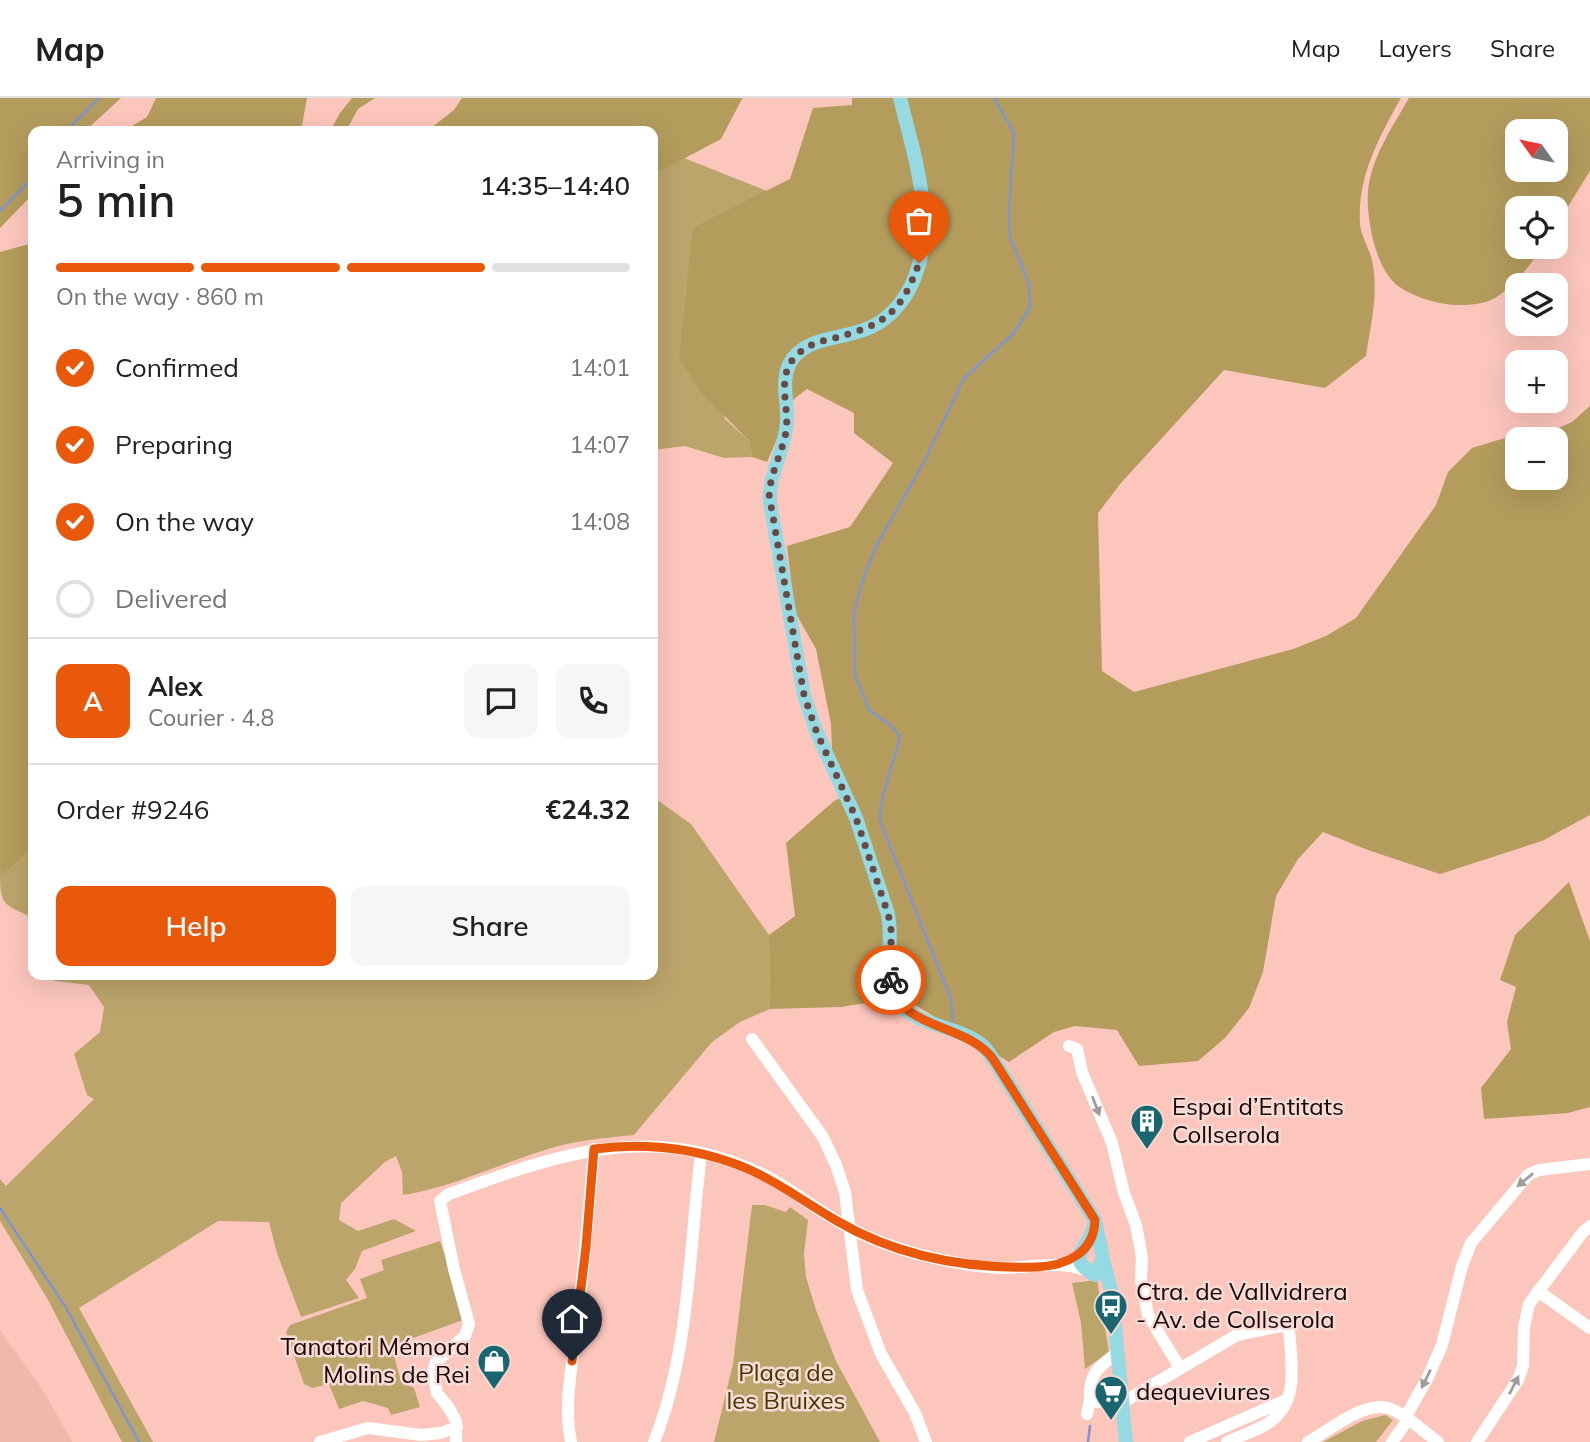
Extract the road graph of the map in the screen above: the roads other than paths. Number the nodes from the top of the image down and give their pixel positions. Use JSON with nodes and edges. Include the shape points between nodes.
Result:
{"nodes":[{"id":1,"x":900,"y":98,"type":"edge"},
{"id":2,"x":752,"y":1039,"type":"dead end"},
{"id":3,"x":1069,"y":1046,"type":"dead end"},
{"id":4,"x":594,"y":1149,"type":"junction"},
{"id":5,"x":701,"y":1154,"type":"junction"},
{"id":6,"x":1590,"y":1164,"type":"edge"},
{"id":7,"x":1095,"y":1220,"type":"junction"},
{"id":8,"x":1590,"y":1226,"type":"edge"},
{"id":9,"x":848,"y":1228,"type":"junction"},
{"id":10,"x":1081,"y":1252,"type":"junction"},
{"id":11,"x":1103,"y":1258,"type":"junction"},
{"id":12,"x":1065,"y":1264,"type":"junction"},
{"id":13,"x":1086,"y":1271,"type":"junction"},
{"id":14,"x":1538,"y":1291,"type":"junction"},
{"id":15,"x":1112,"y":1294,"type":"junction"},
{"id":16,"x":1590,"y":1328,"type":"edge"},
{"id":17,"x":1118,"y":1352,"type":"junction"},
{"id":18,"x":1180,"y":1368,"type":"junction"},
{"id":19,"x":1090,"y":1399,"type":"junction"},
{"id":20,"x":1122,"y":1401,"type":"junction"},
{"id":21,"x":1087,"y":1414,"type":"dead end"},
{"id":22,"x":1266,"y":1417,"type":"junction"},
{"id":23,"x":1406,"y":1419,"type":"junction"},
{"id":24,"x":457,"y":1427,"type":"junction"},
{"id":25,"x":320,"y":1442,"type":"edge"},
{"id":26,"x":456,"y":1442,"type":"edge"},
{"id":27,"x":571,"y":1442,"type":"edge"},
{"id":28,"x":654,"y":1442,"type":"edge"},
{"id":29,"x":926,"y":1442,"type":"edge"},
{"id":30,"x":1126,"y":1442,"type":"edge"},
{"id":31,"x":1192,"y":1442,"type":"edge"},
{"id":32,"x":1227,"y":1442,"type":"edge"},
{"id":33,"x":1308,"y":1442,"type":"edge"},
{"id":34,"x":1392,"y":1442,"type":"edge"},
{"id":35,"x":1438,"y":1442,"type":"edge"},
{"id":36,"x":1477,"y":1442,"type":"edge"}],
"edges":[{"from":1,"to":7,"type":"main road","via":[[922,199],[919,263],[905,296],[882,321],[806,347],[789,365],[784,383],[786,432],[771,475],[770,503],[804,695],[856,818],[888,914],[893,992],[909,1012],[977,1042],[993,1059]]},
{"from":2,"to":9,"type":"street","via":[[823,1137],[845,1192]]},
{"from":3,"to":18,"type":"street","one_way":true,"via":[[1076,1049],[1116,1156],[1140,1240],[1148,1315]]},
{"from":4,"to":5,"type":"street","via":[[647,1146]]},
{"from":4,"to":24,"type":"street","via":[[556,1157],[440,1201],[469,1324],[461,1341],[436,1362],[432,1379]]},
{"from":4,"to":27,"type":"street","via":[[572,1361]]},
{"from":5,"to":9,"type":"street","via":[[762,1175]]},
{"from":5,"to":28,"type":"street","via":[[681,1334],[670,1395]]},
{"from":6,"to":23,"type":"street","one_way":true,"via":[[1528,1175],[1471,1243],[1442,1345]]},
{"from":7,"to":10,"type":"main road","via":[[1093,1234]]},
{"from":7,"to":11,"type":"main road"},
{"from":8,"to":14,"type":"street"},
{"from":9,"to":12,"type":"street","via":[[902,1250],[955,1263],[998,1268]]},
{"from":9,"to":29,"type":"street","via":[[857,1290],[881,1354]]},
{"from":10,"to":11,"type":"main road","via":[[1093,1247]]},
{"from":10,"to":12,"type":"street"},
{"from":10,"to":13,"type":"main road","via":[[1080,1264]]},
{"from":11,"to":13,"type":"main road","via":[[1098,1269]]},
{"from":11,"to":15,"type":"main road"},
{"from":12,"to":13,"type":"street"},
{"from":13,"to":15,"type":"main road","via":[[1104,1282]]},
{"from":14,"to":16,"type":"street"},
{"from":36,"to":14,"type":"street","one_way":true,"via":[[1518,1380],[1525,1316]]},
{"from":15,"to":17,"type":"main road"},
{"from":17,"to":19,"type":"street","via":[[1094,1371]]},
{"from":17,"to":20,"type":"main road"},
{"from":18,"to":20,"type":"street"},
{"from":18,"to":22,"type":"street","via":[[1237,1335],[1286,1325],[1293,1383],[1281,1410]]},
{"from":19,"to":20,"type":"street"},
{"from":19,"to":21,"type":"street"},
{"from":20,"to":30,"type":"main road"},
{"from":22,"to":31,"type":"street"},
{"from":22,"to":32,"type":"street"},
{"from":23,"to":33,"type":"street","via":[[1387,1408],[1368,1409]]},
{"from":23,"to":34,"type":"street"},
{"from":23,"to":35,"type":"street"},
{"from":24,"to":25,"type":"street","via":[[421,1435],[361,1429]]},
{"from":24,"to":26,"type":"street"}]}
